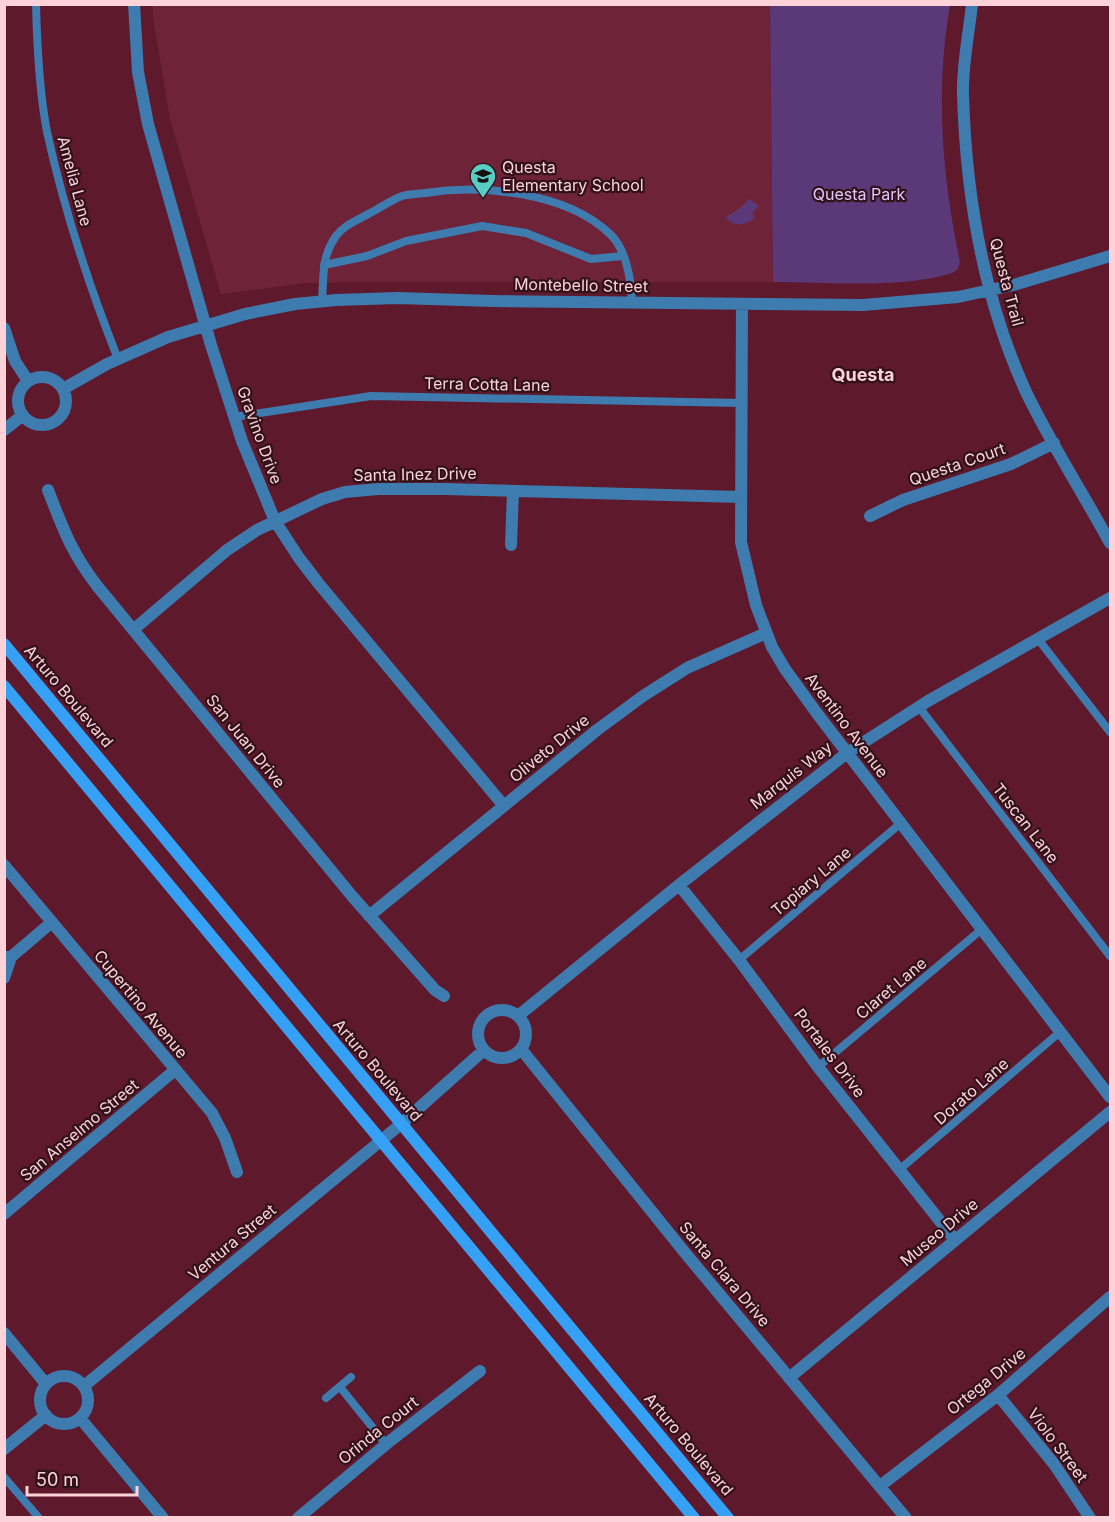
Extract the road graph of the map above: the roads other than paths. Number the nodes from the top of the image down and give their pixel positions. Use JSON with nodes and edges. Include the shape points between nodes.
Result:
{"nodes":[{"id":1,"x":36,"y":4,"type":"edge"},
{"id":2,"x":134,"y":4,"type":"edge"},
{"id":3,"x":972,"y":4,"type":"edge"},
{"id":4,"x":623,"y":256,"type":"junction"},
{"id":5,"x":1110,"y":256,"type":"edge"},
{"id":6,"x":324,"y":265,"type":"junction"},
{"id":7,"x":990,"y":290,"type":"junction"},
{"id":8,"x":322,"y":301,"type":"junction"},
{"id":9,"x":632,"y":302,"type":"junction"},
{"id":10,"x":742,"y":304,"type":"junction"},
{"id":11,"x":205,"y":326,"type":"junction"},
{"id":12,"x":4,"y":328,"type":"edge"},
{"id":13,"x":118,"y":359,"type":"junction"},
{"id":14,"x":28,"y":381,"type":"junction"},
{"id":15,"x":63,"y":389,"type":"junction"},
{"id":16,"x":741,"y":403,"type":"junction"},
{"id":17,"x":23,"y":415,"type":"junction"},
{"id":18,"x":234,"y":417,"type":"junction"},
{"id":19,"x":4,"y":430,"type":"edge"},
{"id":20,"x":1054,"y":443,"type":"junction"},
{"id":21,"x":48,"y":490,"type":"dead end"},
{"id":22,"x":513,"y":491,"type":"junction"},
{"id":23,"x":741,"y":497,"type":"junction"},
{"id":24,"x":870,"y":516,"type":"dead end"},
{"id":25,"x":275,"y":521,"type":"junction"},
{"id":26,"x":1110,"y":543,"type":"edge"},
{"id":27,"x":511,"y":545,"type":"dead end"},
{"id":28,"x":1110,"y":598,"type":"edge"},
{"id":29,"x":133,"y":630,"type":"junction"},
{"id":30,"x":766,"y":633,"type":"junction"},
{"id":31,"x":1038,"y":639,"type":"junction"},
{"id":32,"x":4,"y":644,"type":"edge"},
{"id":33,"x":4,"y":686,"type":"edge"},
{"id":34,"x":919,"y":707,"type":"junction"},
{"id":35,"x":1110,"y":732,"type":"edge"},
{"id":36,"x":847,"y":753,"type":"junction"},
{"id":37,"x":504,"y":806,"type":"junction"},
{"id":38,"x":901,"y":823,"type":"junction"},
{"id":39,"x":4,"y":865,"type":"edge"},
{"id":40,"x":679,"y":885,"type":"junction"},
{"id":41,"x":369,"y":915,"type":"junction"},
{"id":42,"x":52,"y":922,"type":"junction"},
{"id":43,"x":982,"y":929,"type":"junction"},
{"id":44,"x":1110,"y":956,"type":"edge"},
{"id":45,"x":8,"y":957,"type":"edge"},
{"id":46,"x":739,"y":960,"type":"junction"},
{"id":47,"x":4,"y":978,"type":"edge"},
{"id":48,"x":444,"y":996,"type":"dead end"},
{"id":49,"x":518,"y":1016,"type":"junction"},
{"id":50,"x":1060,"y":1032,"type":"junction"},
{"id":51,"x":521,"y":1049,"type":"junction"},
{"id":52,"x":484,"y":1050,"type":"junction"},
{"id":53,"x":818,"y":1067,"type":"junction"},
{"id":54,"x":175,"y":1071,"type":"junction"},
{"id":55,"x":1110,"y":1097,"type":"edge"},
{"id":56,"x":1110,"y":1112,"type":"edge"},
{"id":57,"x":401,"y":1124,"type":"junction"},
{"id":58,"x":381,"y":1140,"type":"junction"},
{"id":59,"x":899,"y":1170,"type":"junction"},
{"id":60,"x":237,"y":1172,"type":"dead end"},
{"id":61,"x":4,"y":1214,"type":"edge"},
{"id":62,"x":955,"y":1240,"type":"junction"},
{"id":63,"x":1108,"y":1303,"type":"edge"},
{"id":64,"x":4,"y":1333,"type":"edge"},
{"id":65,"x":480,"y":1371,"type":"dead end"},
{"id":66,"x":351,"y":1377,"type":"dead end"},
{"id":67,"x":789,"y":1378,"type":"junction"},
{"id":68,"x":46,"y":1384,"type":"junction"},
{"id":69,"x":84,"y":1386,"type":"junction"},
{"id":70,"x":340,"y":1387,"type":"junction"},
{"id":71,"x":998,"y":1395,"type":"junction"},
{"id":72,"x":326,"y":1398,"type":"dead end"},
{"id":73,"x":46,"y":1415,"type":"junction"},
{"id":74,"x":80,"y":1418,"type":"junction"},
{"id":75,"x":386,"y":1444,"type":"junction"},
{"id":76,"x":4,"y":1449,"type":"edge"},
{"id":77,"x":4,"y":1477,"type":"edge"},
{"id":78,"x":879,"y":1486,"type":"junction"},
{"id":79,"x":39,"y":1518,"type":"edge"},
{"id":80,"x":163,"y":1518,"type":"edge"},
{"id":81,"x":298,"y":1518,"type":"edge"},
{"id":82,"x":693,"y":1518,"type":"edge"},
{"id":83,"x":728,"y":1518,"type":"edge"},
{"id":84,"x":906,"y":1518,"type":"edge"},
{"id":85,"x":1090,"y":1518,"type":"edge"}],
"edges":[{"from":1,"to":13,"type":"lane","name":"Amelia Lane","via":[[47,131],[69,213]]},
{"from":2,"to":11,"type":"street","name":"Gravino Drive","via":[[138,72],[148,124]]},
{"from":3,"to":7,"type":"street","name":"Questa Trail","via":[[963,93],[972,208]]},
{"from":4,"to":6,"type":"lane","via":[[591,259],[526,233],[482,226],[406,241],[367,256]]},
{"from":4,"to":6,"type":"lane","via":[[612,236],[594,221],[528,196],[482,188],[402,196],[344,227],[325,256]]},
{"from":4,"to":9,"type":"lane"},
{"from":5,"to":7,"type":"street","name":"Montebello Street"},
{"from":6,"to":8,"type":"lane"},
{"from":7,"to":10,"type":"street","name":"Montebello Street","via":[[958,297],[863,305]]},
{"from":7,"to":20,"type":"street","name":"Questa Trail","via":[[1026,392]]},
{"from":8,"to":9,"type":"street","name":"Montebello Street","via":[[398,298]]},
{"from":8,"to":11,"type":"street","name":"Montebello Street","via":[[245,314]]},
{"from":9,"to":10,"type":"street","name":"Montebello Street"},
{"from":10,"to":16,"type":"street","name":"Aventino Avenue"},
{"from":11,"to":13,"type":"street","name":"Montebello Street"},
{"from":11,"to":18,"type":"street","name":"Gravino Drive"},
{"from":12,"to":14,"type":"street","via":[[15,361]]},
{"from":13,"to":15,"type":"street","name":"Montebello Street"},
{"from":14,"to":15,"type":"street","via":[[49,378]]},
{"from":14,"to":17,"type":"street","via":[[18,397]]},
{"from":15,"to":17,"type":"street","via":[[62,414],[51,423],[38,425]]},
{"from":16,"to":18,"type":"lane","name":"Terra Cotta Lane","via":[[371,396]]},
{"from":16,"to":23,"type":"street","name":"Aventino Avenue"},
{"from":17,"to":19,"type":"street"},
{"from":18,"to":25,"type":"street","name":"Gravino Drive"},
{"from":20,"to":24,"type":"street","name":"Questa Court","via":[[1011,464],[903,500]]},
{"from":20,"to":26,"type":"street","name":"Questa Trail"},
{"from":21,"to":29,"type":"street","name":"San Juan Drive","via":[[81,565]]},
{"from":22,"to":23,"type":"street","name":"Santa Inez Drive"},
{"from":22,"to":25,"type":"street","name":"Santa Inez Drive","via":[[345,492]]},
{"from":22,"to":27,"type":"street"},
{"from":23,"to":30,"type":"street","name":"Aventino Avenue","via":[[741,542]]},
{"from":25,"to":29,"type":"street","name":"Santa Inez Drive","via":[[227,550]]},
{"from":25,"to":37,"type":"street","name":"Gravino Drive","via":[[298,558]]},
{"from":28,"to":31,"type":"street","name":"Marquis Way"},
{"from":29,"to":41,"type":"street","name":"San Juan Drive"},
{"from":30,"to":36,"type":"street","name":"Aventino Avenue","via":[[785,669]]},
{"from":30,"to":37,"type":"street","name":"Oliveto Drive","via":[[687,668],[643,696]]},
{"from":31,"to":34,"type":"street","name":"Marquis Way"},
{"from":31,"to":35,"type":"lane"},
{"from":32,"to":57,"type":"street","name":"Arturo Boulevard"},
{"from":33,"to":58,"type":"street"},
{"from":34,"to":36,"type":"street","name":"Marquis Way"},
{"from":34,"to":44,"type":"lane","name":"Tuscan Lane"},
{"from":36,"to":38,"type":"street","name":"Aventino Avenue"},
{"from":36,"to":40,"type":"street","name":"Marquis Way"},
{"from":37,"to":41,"type":"street","name":"Oliveto Drive"},
{"from":38,"to":43,"type":"street","name":"Aventino Avenue"},
{"from":38,"to":46,"type":"lane","name":"Topiary Lane"},
{"from":39,"to":42,"type":"street","name":"Cupertino Avenue"},
{"from":40,"to":46,"type":"street","name":"Portales Drive"},
{"from":40,"to":49,"type":"street","name":"Marquis Way"},
{"from":41,"to":48,"type":"street","name":"San Juan Drive"},
{"from":42,"to":45,"type":"street"},
{"from":42,"to":54,"type":"street","name":"Cupertino Avenue"},
{"from":43,"to":50,"type":"street","name":"Aventino Avenue"},
{"from":43,"to":53,"type":"lane","name":"Claret Lane"},
{"from":45,"to":47,"type":"street"},
{"from":46,"to":53,"type":"street","name":"Portales Drive"},
{"from":49,"to":51,"type":"street","via":[[526,1032]]},
{"from":49,"to":52,"type":"street","via":[[499,1010],[485,1017],[478,1036]]},
{"from":50,"to":55,"type":"street","name":"Aventino Avenue"},
{"from":50,"to":59,"type":"lane","name":"Dorato Lane"},
{"from":51,"to":52,"type":"street","via":[[499,1058]]},
{"from":51,"to":67,"type":"street","name":"Santa Clara Drive"},
{"from":52,"to":57,"type":"street"},
{"from":53,"to":59,"type":"street","name":"Portales Drive"},
{"from":54,"to":60,"type":"street","name":"Cupertino Avenue","via":[[212,1113]]},
{"from":54,"to":61,"type":"street","name":"San Anselmo Street"},
{"from":56,"to":62,"type":"street","name":"Museo Drive"},
{"from":57,"to":58,"type":"street","name":"Ventura Street"},
{"from":57,"to":83,"type":"street","name":"Arturo Boulevard"},
{"from":58,"to":69,"type":"street","name":"Ventura Street"},
{"from":58,"to":82,"type":"street"},
{"from":59,"to":62,"type":"street","name":"Portales Drive"},
{"from":62,"to":67,"type":"street","name":"Museo Drive"},
{"from":63,"to":71,"type":"street","name":"Ortega Drive"},
{"from":64,"to":68,"type":"street"},
{"from":65,"to":75,"type":"street","name":"Orinda Court"},
{"from":66,"to":70,"type":"lane"},
{"from":67,"to":78,"type":"street","name":"Santa Clara Drive"},
{"from":68,"to":69,"type":"street","via":[[66,1376]]},
{"from":68,"to":73,"type":"street","via":[[40,1396]]},
{"from":69,"to":74,"type":"street","via":[[88,1398]]},
{"from":70,"to":72,"type":"lane"},
{"from":70,"to":75,"type":"lane"},
{"from":71,"to":78,"type":"street","name":"Ortega Drive"},
{"from":71,"to":85,"type":"street","name":"Violo Street","via":[[1054,1464]]},
{"from":73,"to":74,"type":"street","via":[[60,1424]]},
{"from":73,"to":76,"type":"street"},
{"from":74,"to":80,"type":"street"},
{"from":75,"to":81,"type":"street","name":"Orinda Court"},
{"from":77,"to":79,"type":"lane"},
{"from":78,"to":84,"type":"street","name":"Santa Clara Drive"}]}
